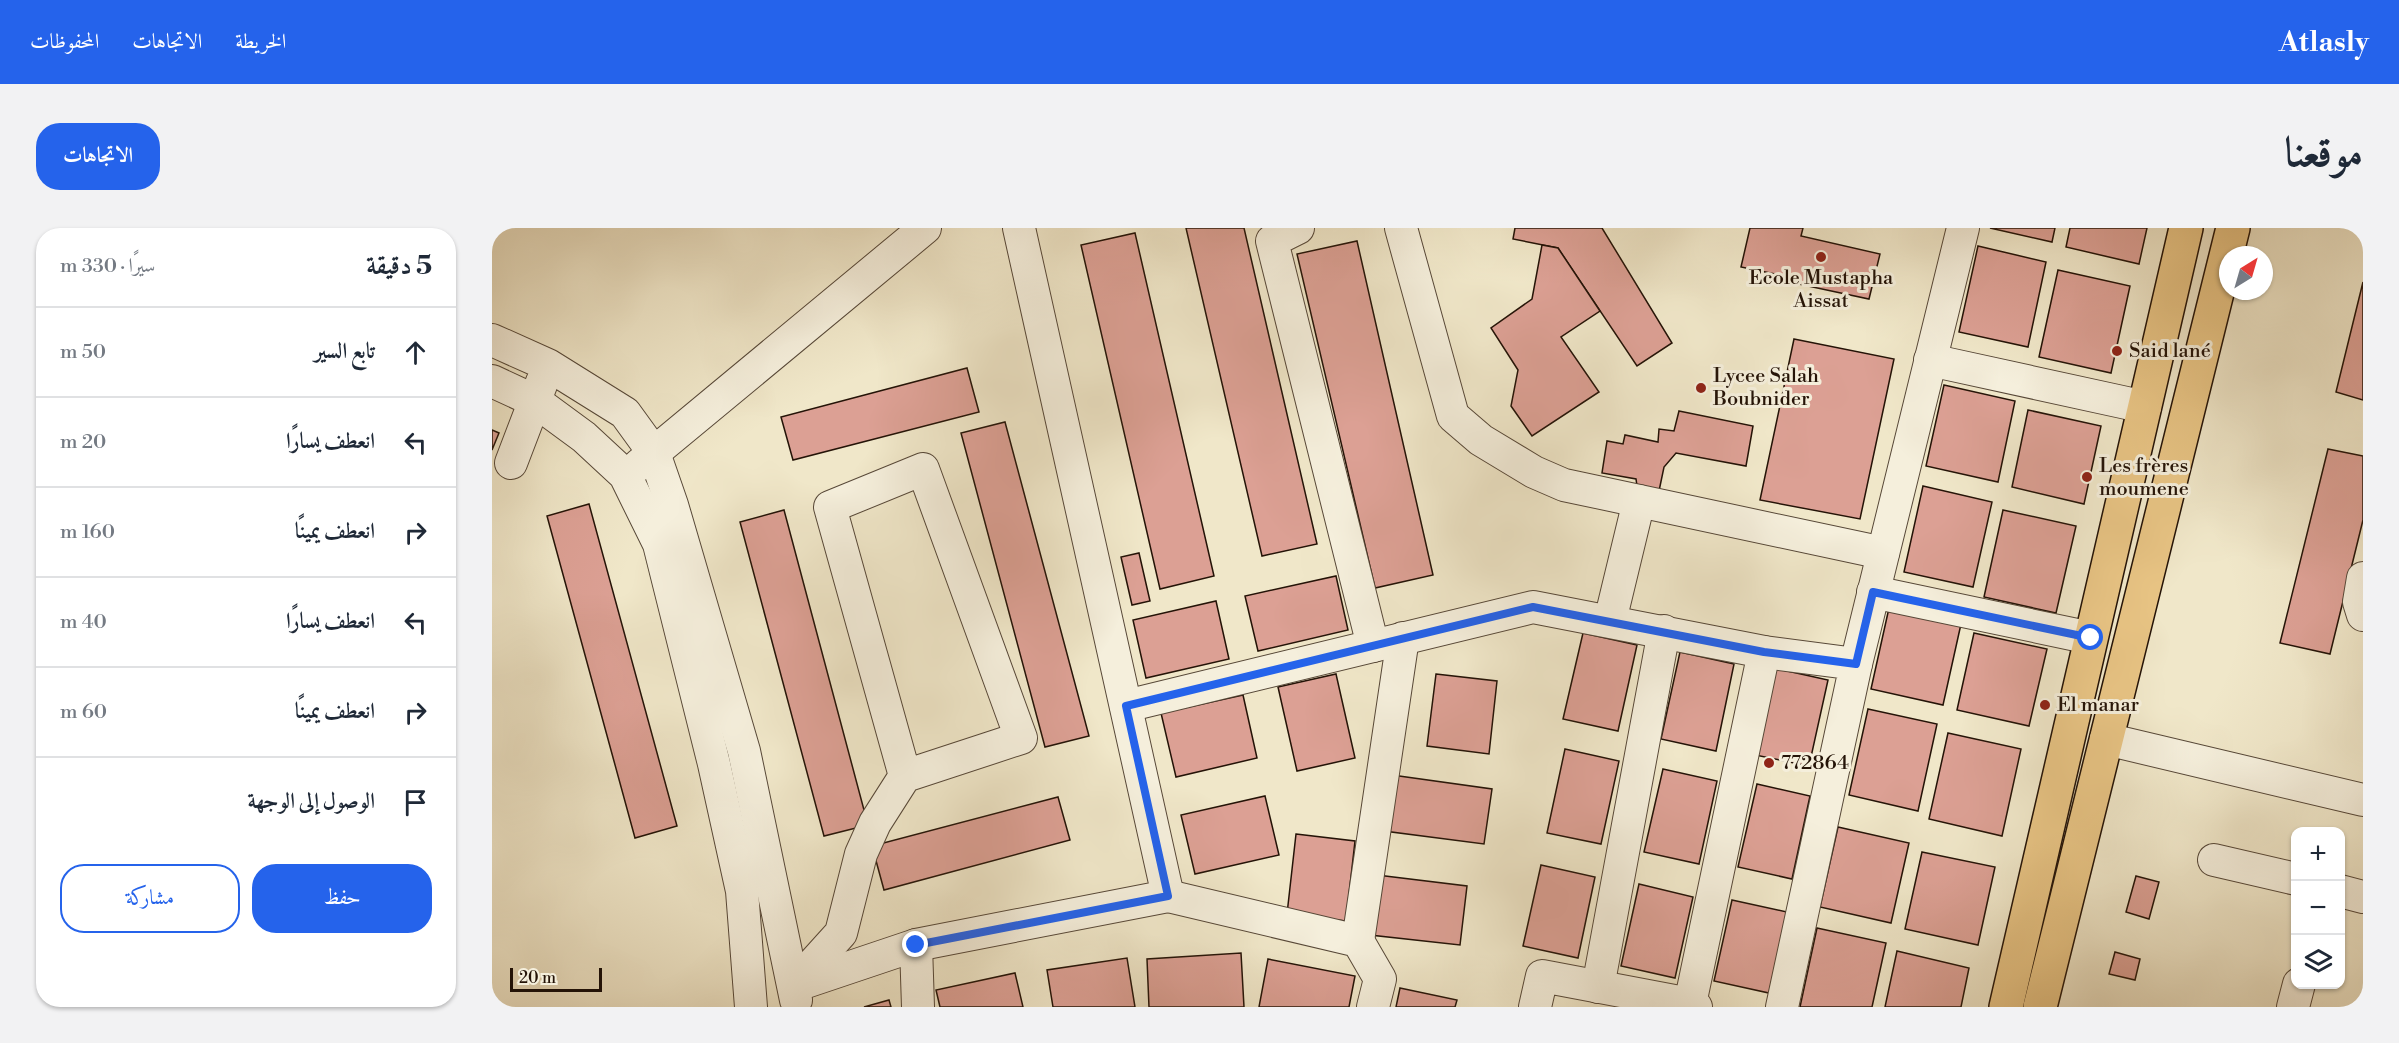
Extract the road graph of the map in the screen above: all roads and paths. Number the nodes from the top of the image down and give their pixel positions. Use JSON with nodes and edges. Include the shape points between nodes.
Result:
{"nodes":[{"id":1,"x":925,"y":228,"type":"edge"},
{"id":2,"x":1019,"y":228,"type":"edge"},
{"id":3,"x":1298,"y":228,"type":"edge"},
{"id":4,"x":1401,"y":228,"type":"edge"},
{"id":5,"x":1963,"y":228,"type":"edge"},
{"id":6,"x":2186,"y":228,"type":"edge"},
{"id":7,"x":2233,"y":228,"type":"edge"},
{"id":8,"x":492,"y":340,"type":"edge"},
{"id":9,"x":1930,"y":360,"type":"junction"},
{"id":10,"x":548,"y":365,"type":"junction"},
{"id":11,"x":492,"y":381,"type":"edge"},
{"id":12,"x":535,"y":401,"type":"junction"},
{"id":13,"x":2145,"y":407,"type":"junction"},
{"id":14,"x":654,"y":453,"type":"junction"},
{"id":15,"x":511,"y":463,"type":"dead end"},
{"id":16,"x":625,"y":475,"type":"junction"},
{"id":17,"x":1639,"y":501,"type":"junction"},
{"id":18,"x":1883,"y":553,"type":"junction"},
{"id":19,"x":2363,"y":578,"type":"edge"},
{"id":20,"x":1873,"y":592,"type":"junction"},
{"id":21,"x":2363,"y":615,"type":"edge"},
{"id":22,"x":1610,"y":621,"type":"junction"},
{"id":23,"x":1664,"y":631,"type":"junction"},
{"id":24,"x":2091,"y":638,"type":"junction"},
{"id":25,"x":1388,"y":642,"type":"junction"},
{"id":26,"x":1764,"y":652,"type":"junction"},
{"id":27,"x":1856,"y":664,"type":"junction"},
{"id":28,"x":1126,"y":706,"type":"junction"},
{"id":29,"x":2106,"y":739,"type":"junction"},
{"id":30,"x":905,"y":776,"type":"junction"},
{"id":31,"x":2363,"y":800,"type":"edge"},
{"id":32,"x":2214,"y":860,"type":"dead end"},
{"id":33,"x":2291,"y":878,"type":"edge"},
{"id":34,"x":2345,"y":892,"type":"edge"},
{"id":35,"x":1168,"y":896,"type":"junction"},
{"id":36,"x":2363,"y":897,"type":"edge"},
{"id":37,"x":1358,"y":941,"type":"junction"},
{"id":38,"x":916,"y":945,"type":"junction"},
{"id":39,"x":1598,"y":987,"type":"junction"},
{"id":40,"x":2298,"y":989,"type":"edge"},
{"id":41,"x":795,"y":996,"type":"edge"},
{"id":42,"x":1693,"y":1006,"type":"edge"},
{"id":43,"x":751,"y":1007,"type":"edge"},
{"id":44,"x":918,"y":1007,"type":"edge"},
{"id":45,"x":1373,"y":1007,"type":"edge"},
{"id":46,"x":1535,"y":1007,"type":"edge"},
{"id":47,"x":1782,"y":1007,"type":"edge"},
{"id":48,"x":2006,"y":1007,"type":"edge"},
{"id":49,"x":2040,"y":1007,"type":"edge"},
{"id":50,"x":2294,"y":1007,"type":"edge"}],
"edges":[{"from":1,"to":14,"type":"street"},
{"from":2,"to":28,"type":"street"},
{"from":3,"to":25,"type":"street","via":[[1272,241]]},
{"from":4,"to":17,"type":"street","via":[[1453,416],[1481,440],[1534,472],[1564,485]]},
{"from":5,"to":9,"type":"street"},
{"from":6,"to":13,"type":"main road"},
{"from":7,"to":29,"type":"main road"},
{"from":8,"to":10,"type":"street"},
{"from":9,"to":13,"type":"street"},
{"from":9,"to":18,"type":"street"},
{"from":10,"to":12,"type":"street"},
{"from":10,"to":14,"type":"street","via":[[625,413]]},
{"from":11,"to":12,"type":"street"},
{"from":12,"to":15,"type":"street"},
{"from":12,"to":16,"type":"street","via":[[584,436]]},
{"from":13,"to":24,"type":"main road"},
{"from":14,"to":16,"type":"street"},
{"from":14,"to":41,"type":"street","via":[[744,751]]},
{"from":16,"to":43,"type":"street","via":[[659,544],[714,764],[742,891]]},
{"from":17,"to":18,"type":"street"},
{"from":17,"to":22,"type":"street"},
{"from":18,"to":20,"type":"street"},
{"from":19,"to":21,"type":"street","via":[[2359,602]]},
{"from":20,"to":24,"type":"street"},
{"from":20,"to":27,"type":"street"},
{"from":22,"to":23,"type":"street"},
{"from":22,"to":25,"type":"street","via":[[1533,607]]},
{"from":23,"to":26,"type":"street"},
{"from":23,"to":39,"type":"street"},
{"from":24,"to":48,"type":"main road"},
{"from":25,"to":28,"type":"street"},
{"from":25,"to":37,"type":"street"},
{"from":26,"to":27,"type":"street"},
{"from":26,"to":42,"type":"street"},
{"from":27,"to":47,"type":"street"},
{"from":28,"to":35,"type":"street"},
{"from":29,"to":31,"type":"street"},
{"from":29,"to":49,"type":"main road"},
{"from":30,"to":30,"type":"street","via":[[830,507],[923,469],[1020,738]]},
{"from":30,"to":41,"type":"street","via":[[875,823],[861,854],[841,933]]},
{"from":32,"to":33,"type":"street"},
{"from":34,"to":36,"type":"street"},
{"from":35,"to":37,"type":"street"},
{"from":35,"to":38,"type":"street"},
{"from":37,"to":45,"type":"street","via":[[1380,979]]},
{"from":38,"to":41,"type":"street"},
{"from":38,"to":44,"type":"street"},
{"from":39,"to":42,"type":"street"},
{"from":39,"to":46,"type":"street","via":[[1542,976]]},
{"from":40,"to":50,"type":"street"}]}
